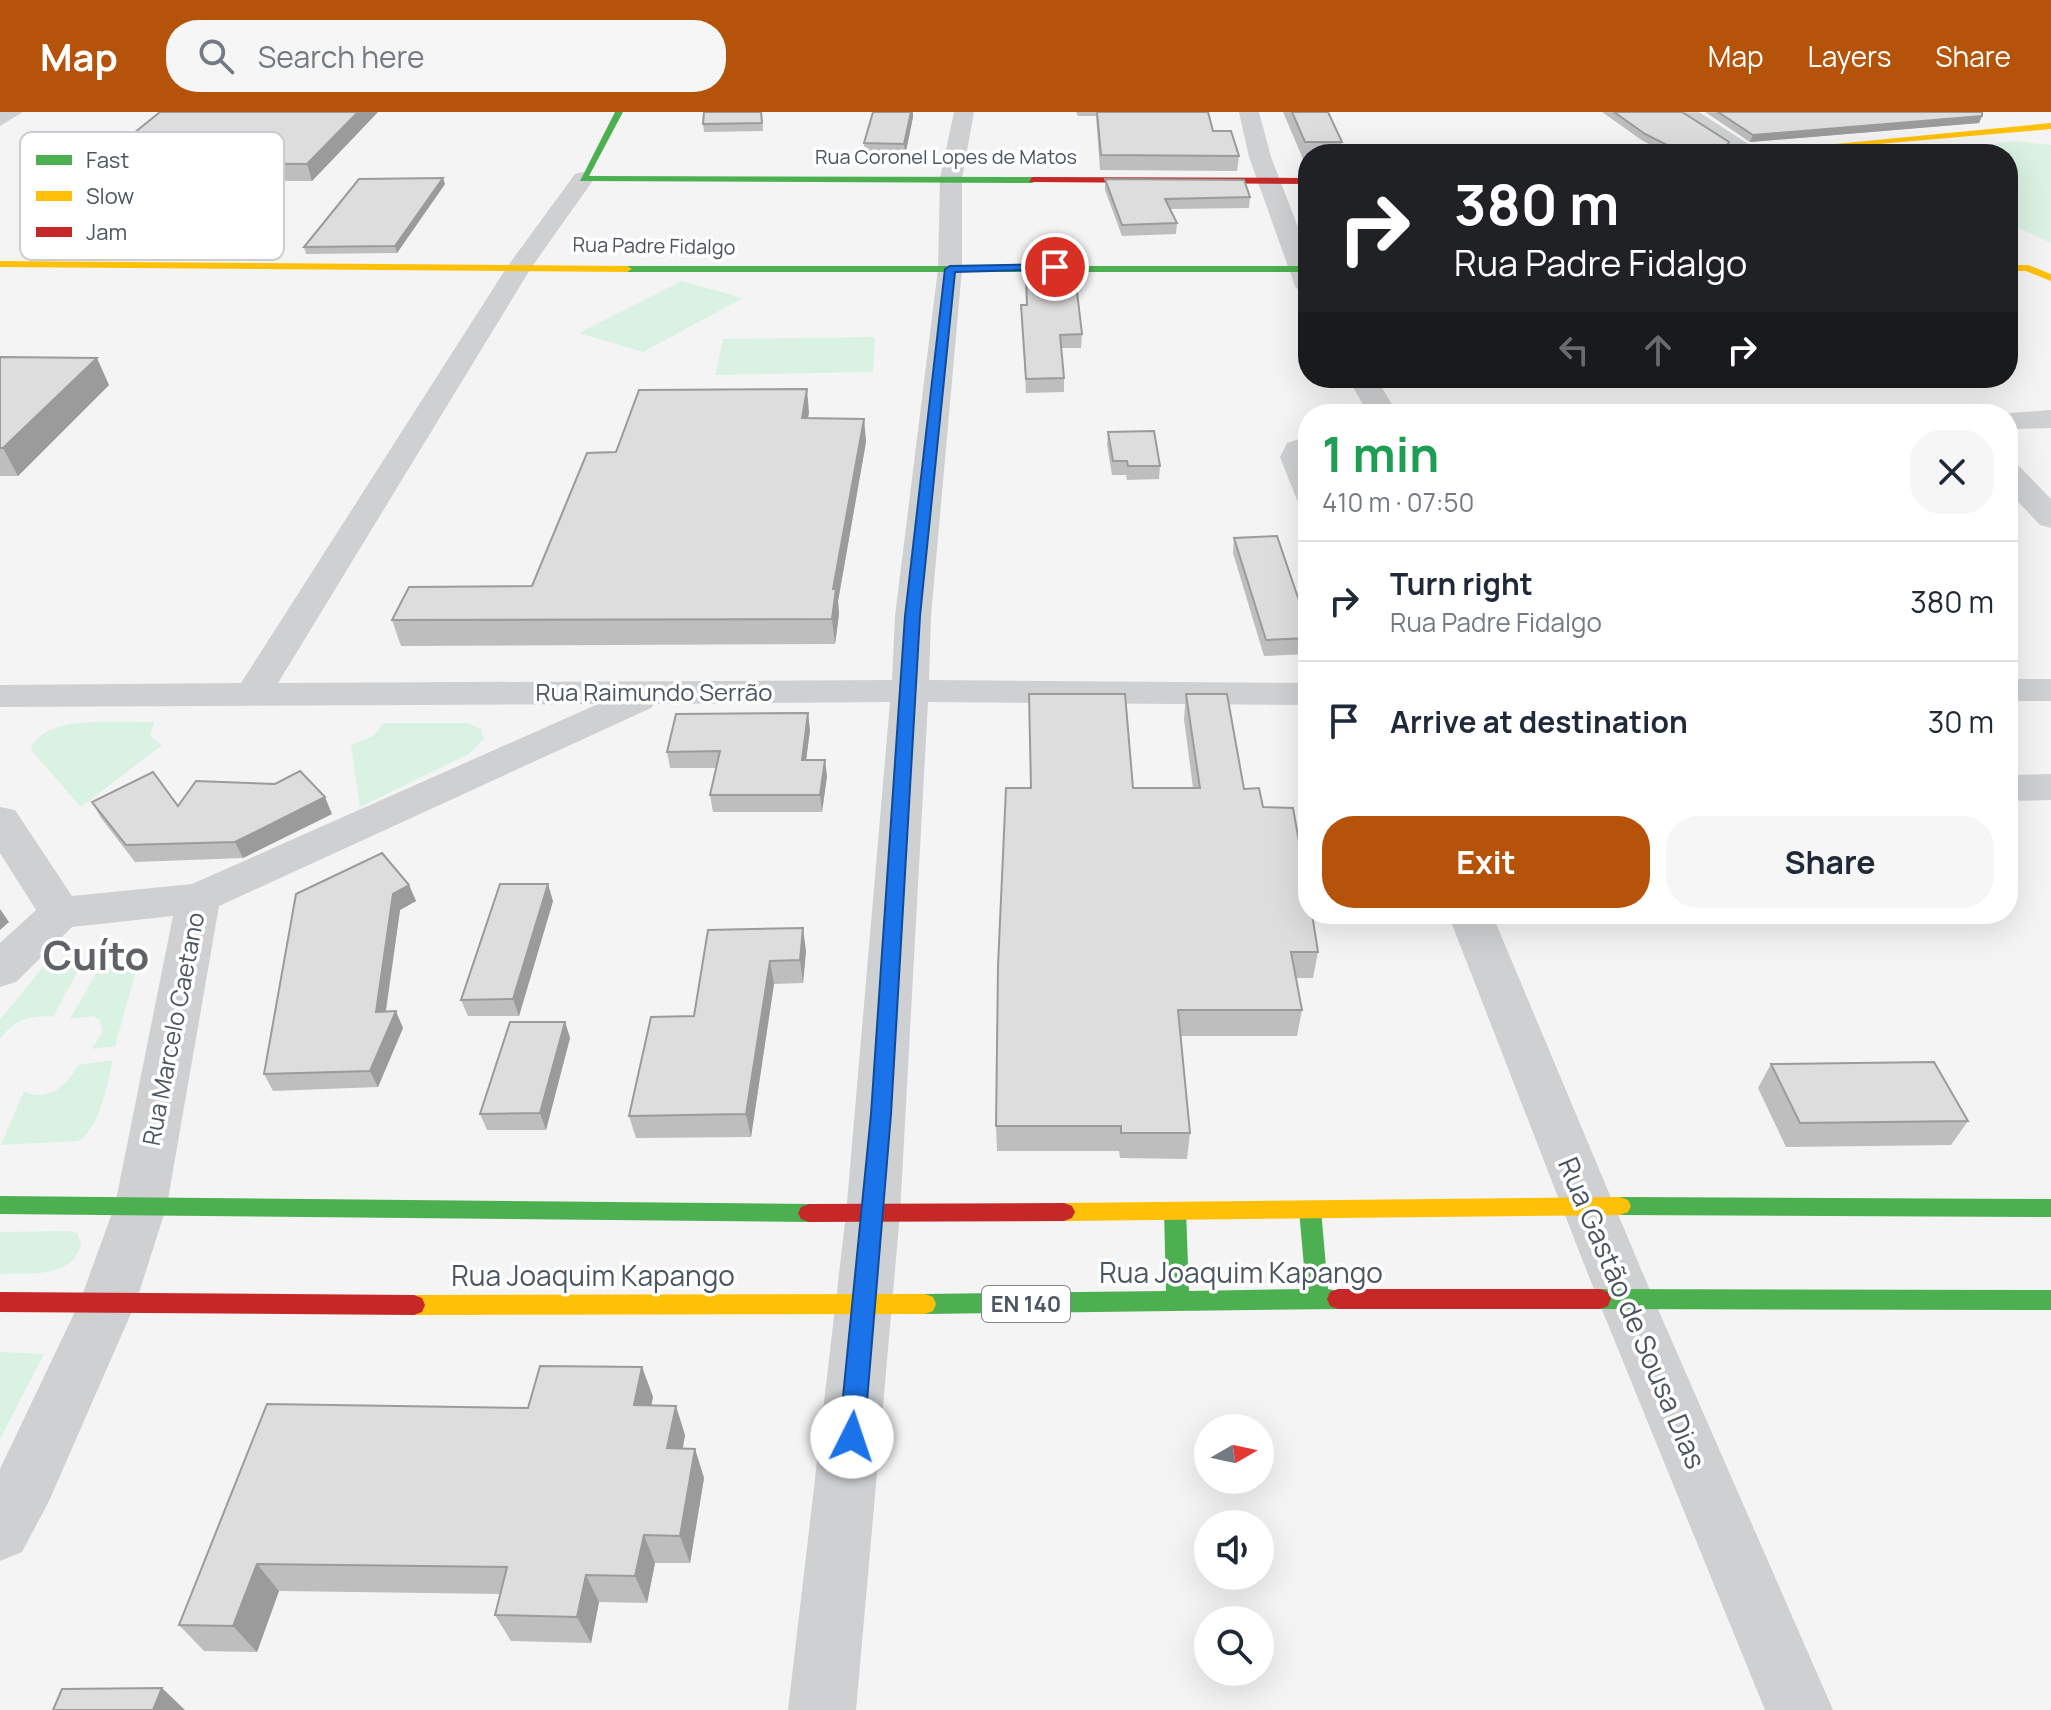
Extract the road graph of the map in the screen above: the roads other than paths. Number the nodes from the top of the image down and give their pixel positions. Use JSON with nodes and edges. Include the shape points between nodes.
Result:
{"nodes":[{"id":1,"x":13,"y":112,"type":"edge"},
{"id":2,"x":619,"y":112,"type":"edge"},
{"id":3,"x":964,"y":112,"type":"edge"},
{"id":4,"x":1249,"y":112,"type":"edge"},
{"id":5,"x":1685,"y":112,"type":"edge"},
{"id":6,"x":0,"y":120,"type":"edge"},
{"id":7,"x":2051,"y":126,"type":"edge"},
{"id":8,"x":1731,"y":144,"type":"edge"},
{"id":9,"x":1863,"y":144,"type":"edge"},
{"id":10,"x":951,"y":178,"type":"junction"},
{"id":11,"x":583,"y":179,"type":"junction"},
{"id":12,"x":1271,"y":181,"type":"junction"},
{"id":13,"x":1298,"y":181,"type":"edge"},
{"id":14,"x":1298,"y":256,"type":"edge"},
{"id":15,"x":0,"y":264,"type":"edge"},
{"id":16,"x":2018,"y":266,"type":"edge"},
{"id":17,"x":519,"y":267,"type":"junction"},
{"id":18,"x":950,"y":269,"type":"junction"},
{"id":19,"x":1298,"y":275,"type":"edge"},
{"id":20,"x":2051,"y":278,"type":"edge"},
{"id":21,"x":2051,"y":419,"type":"edge"},
{"id":22,"x":2018,"y":420,"type":"edge"},
{"id":23,"x":2018,"y":483,"type":"edge"},
{"id":24,"x":2051,"y":518,"type":"edge"},
{"id":25,"x":2018,"y":690,"type":"edge"},
{"id":26,"x":2051,"y":690,"type":"edge"},
{"id":27,"x":910,"y":691,"type":"junction"},
{"id":28,"x":651,"y":694,"type":"junction"},
{"id":29,"x":1298,"y":694,"type":"edge"},
{"id":30,"x":252,"y":695,"type":"junction"},
{"id":31,"x":0,"y":696,"type":"edge"},
{"id":32,"x":2051,"y":787,"type":"edge"},
{"id":33,"x":2018,"y":788,"type":"edge"},
{"id":34,"x":0,"y":820,"type":"edge"},
{"id":35,"x":199,"y":898,"type":"junction"},
{"id":36,"x":60,"y":913,"type":"junction"},
{"id":37,"x":1474,"y":924,"type":"edge"},
{"id":38,"x":0,"y":970,"type":"edge"},
{"id":39,"x":0,"y":1205,"type":"edge"},
{"id":40,"x":141,"y":1205,"type":"junction"},
{"id":41,"x":1587,"y":1206,"type":"junction"},
{"id":42,"x":2051,"y":1208,"type":"edge"},
{"id":43,"x":1310,"y":1210,"type":"junction"},
{"id":44,"x":1175,"y":1211,"type":"junction"},
{"id":45,"x":873,"y":1214,"type":"junction"},
{"id":46,"x":1178,"y":1299,"type":"junction"},
{"id":47,"x":1318,"y":1300,"type":"junction"},
{"id":48,"x":1626,"y":1300,"type":"junction"},
{"id":49,"x":2051,"y":1300,"type":"edge"},
{"id":50,"x":0,"y":1302,"type":"edge"},
{"id":51,"x":108,"y":1302,"type":"junction"},
{"id":52,"x":862,"y":1303,"type":"junction"},
{"id":53,"x":0,"y":1530,"type":"edge"},
{"id":54,"x":822,"y":1710,"type":"edge"},
{"id":55,"x":1799,"y":1710,"type":"edge"}],
"edges":[{"from":1,"to":6,"type":"street"},
{"from":2,"to":11,"type":"street"},
{"from":3,"to":10,"type":"street"},
{"from":4,"to":12,"type":"street"},
{"from":5,"to":8,"type":"street"},
{"from":7,"to":9,"type":"street"},
{"from":10,"to":11,"type":"street","name":"Rua Coronel Lopes de Matos"},
{"from":10,"to":12,"type":"street","name":"Rua Coronel Lopes de Matos"},
{"from":10,"to":18,"type":"street"},
{"from":11,"to":17,"type":"street"},
{"from":12,"to":13,"type":"street","name":"Rua Coronel Lopes de Matos"},
{"from":12,"to":14,"type":"street"},
{"from":15,"to":17,"type":"street","name":"Rua Padre Fidalgo"},
{"from":16,"to":20,"type":"street"},
{"from":17,"to":18,"type":"street","name":"Rua Padre Fidalgo"},
{"from":17,"to":30,"type":"street"},
{"from":18,"to":19,"type":"street","name":"Rua Padre Fidalgo"},
{"from":18,"to":27,"type":"street","via":[[913,616]]},
{"from":21,"to":22,"type":"street"},
{"from":23,"to":24,"type":"street"},
{"from":25,"to":26,"type":"street"},
{"from":27,"to":28,"type":"street","name":"Rua Raimundo Serrão"},
{"from":27,"to":29,"type":"street","name":"Rua Raimundo Serrão"},
{"from":27,"to":45,"type":"street"},
{"from":28,"to":30,"type":"street","name":"Rua Raimundo Serrão"},
{"from":28,"to":35,"type":"street","name":"Rua Marcelo Caetano"},
{"from":30,"to":31,"type":"street","name":"Rua Raimundo Serrão"},
{"from":32,"to":33,"type":"street"},
{"from":34,"to":36,"type":"street"},
{"from":35,"to":36,"type":"street"},
{"from":35,"to":40,"type":"street","name":"Rua Marcelo Caetano"},
{"from":36,"to":38,"type":"street"},
{"from":37,"to":41,"type":"street","name":"Rua Gastão de Sousa Dias"},
{"from":39,"to":40,"type":"street"},
{"from":40,"to":45,"type":"street"},
{"from":40,"to":51,"type":"street","name":"Rua Marcelo Caetano"},
{"from":41,"to":42,"type":"street"},
{"from":41,"to":43,"type":"street"},
{"from":41,"to":48,"type":"street","name":"Rua Gastão de Sousa Dias"},
{"from":43,"to":44,"type":"street"},
{"from":43,"to":47,"type":"street"},
{"from":44,"to":45,"type":"street"},
{"from":44,"to":46,"type":"street"},
{"from":45,"to":52,"type":"street"},
{"from":46,"to":47,"type":"street","name":"Rua Joaquim Kapango","number":"EN 140"},
{"from":46,"to":52,"type":"street","name":"Rua Joaquim Kapango","number":"EN 140"},
{"from":47,"to":48,"type":"street","name":"Rua Joaquim Kapango","number":"EN 140"},
{"from":48,"to":49,"type":"street","name":"Rua Joaquim Kapango","number":"EN 140"},
{"from":48,"to":55,"type":"street","name":"Rua Gastão de Sousa Dias"},
{"from":50,"to":51,"type":"street","name":"Rua Joaquim Kapango","number":"EN 140"},
{"from":51,"to":52,"type":"street","name":"Rua Joaquim Kapango","number":"EN 140"},
{"from":51,"to":53,"type":"street","name":"Rua Marcelo Caetano"},
{"from":52,"to":54,"type":"street"}]}
